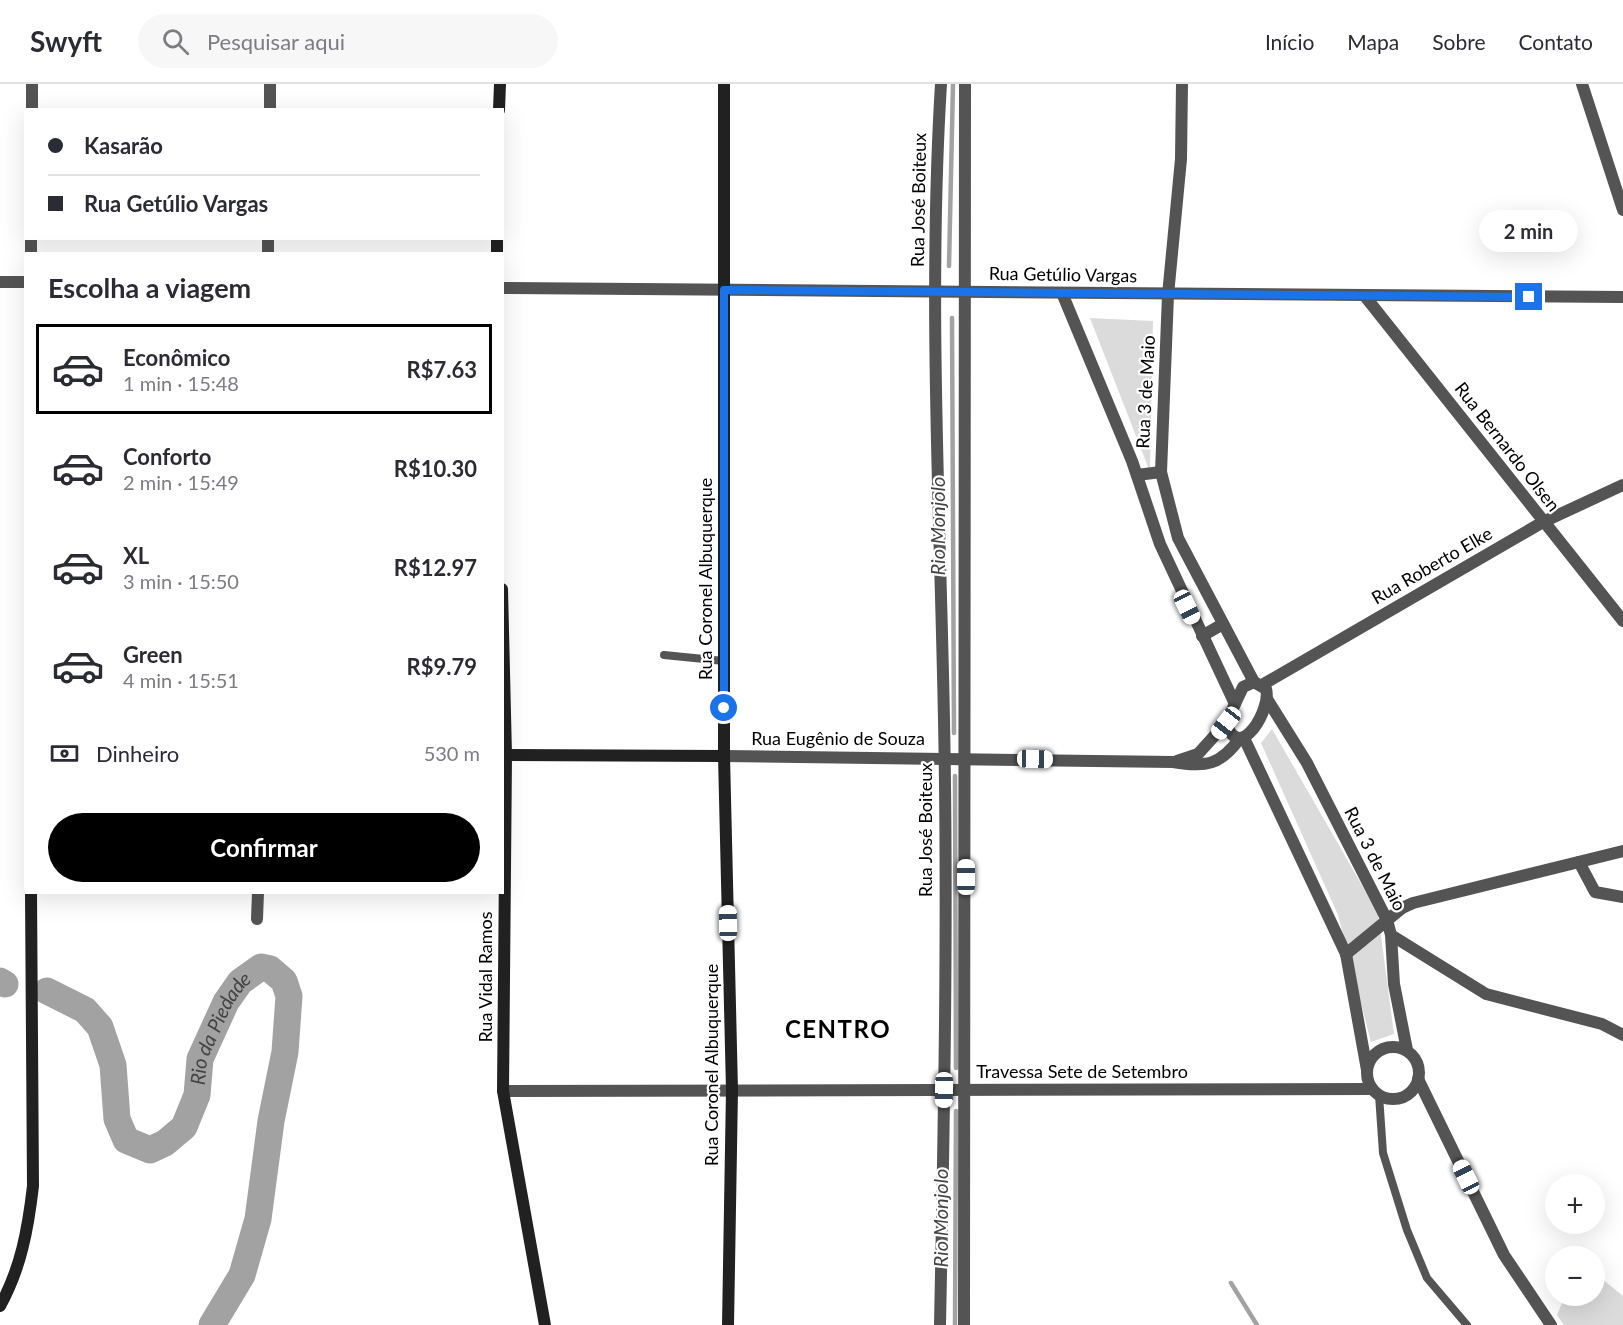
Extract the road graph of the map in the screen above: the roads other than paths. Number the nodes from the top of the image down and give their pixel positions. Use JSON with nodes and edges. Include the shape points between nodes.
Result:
{"nodes":[{"id":1,"x":32,"y":84,"type":"edge"},
{"id":2,"x":270,"y":84,"type":"edge"},
{"id":3,"x":500,"y":84,"type":"edge"},
{"id":4,"x":724,"y":84,"type":"edge"},
{"id":5,"x":941,"y":84,"type":"edge"},
{"id":6,"x":965,"y":84,"type":"edge"},
{"id":7,"x":1182,"y":84,"type":"edge"},
{"id":8,"x":1582,"y":84,"type":"edge"},
{"id":9,"x":32,"y":108,"type":"edge"},
{"id":10,"x":270,"y":108,"type":"edge"},
{"id":11,"x":499,"y":108,"type":"edge"},
{"id":12,"x":1623,"y":210,"type":"edge"},
{"id":13,"x":0,"y":282,"type":"edge"},
{"id":14,"x":24,"y":282,"type":"edge"},
{"id":15,"x":504,"y":288,"type":"edge"},
{"id":16,"x":724,"y":290,"type":"junction"},
{"id":17,"x":936,"y":291,"type":"junction"},
{"id":18,"x":963,"y":291,"type":"junction"},
{"id":19,"x":1062,"y":293,"type":"junction"},
{"id":20,"x":1168,"y":295,"type":"junction"},
{"id":21,"x":1364,"y":295,"type":"junction"},
{"id":22,"x":1623,"y":297,"type":"edge"},
{"id":23,"x":1161,"y":472,"type":"junction"},
{"id":24,"x":1137,"y":475,"type":"junction"},
{"id":25,"x":1623,"y":484,"type":"edge"},
{"id":26,"x":1543,"y":522,"type":"junction"},
{"id":27,"x":1623,"y":621,"type":"edge"},
{"id":28,"x":1222,"y":624,"type":"junction"},
{"id":29,"x":1202,"y":636,"type":"junction"},
{"id":30,"x":664,"y":655,"type":"dead end"},
{"id":31,"x":724,"y":661,"type":"junction"},
{"id":32,"x":1258,"y":683,"type":"junction"},
{"id":33,"x":1267,"y":699,"type":"junction"},
{"id":34,"x":1235,"y":704,"type":"junction"},
{"id":35,"x":1226,"y":723,"type":"junction"},
{"id":36,"x":1242,"y":738,"type":"junction"},
{"id":37,"x":504,"y":755,"type":"edge"},
{"id":38,"x":724,"y":756,"type":"junction"},
{"id":39,"x":945,"y":758,"type":"junction"},
{"id":40,"x":966,"y":758,"type":"junction"},
{"id":41,"x":1173,"y":762,"type":"junction"},
{"id":42,"x":1623,"y":851,"type":"edge"},
{"id":43,"x":1579,"y":862,"type":"junction"},
{"id":44,"x":31,"y":894,"type":"edge"},
{"id":45,"x":258,"y":894,"type":"edge"},
{"id":46,"x":504,"y":894,"type":"edge"},
{"id":47,"x":1623,"y":897,"type":"edge"},
{"id":48,"x":257,"y":920,"type":"dead end"},
{"id":49,"x":1387,"y":920,"type":"junction"},
{"id":50,"x":1391,"y":935,"type":"junction"},
{"id":51,"x":1346,"y":954,"type":"junction"},
{"id":52,"x":1623,"y":1035,"type":"edge"},
{"id":53,"x":1407,"y":1050,"type":"junction"},
{"id":54,"x":1367,"y":1070,"type":"junction"},
{"id":55,"x":1418,"y":1079,"type":"junction"},
{"id":56,"x":732,"y":1090,"type":"junction"},
{"id":57,"x":944,"y":1090,"type":"junction"},
{"id":58,"x":966,"y":1090,"type":"junction"},
{"id":59,"x":503,"y":1091,"type":"junction"},
{"id":60,"x":1376,"y":1092,"type":"junction"},
{"id":61,"x":0,"y":1306,"type":"edge"},
{"id":62,"x":545,"y":1325,"type":"edge"},
{"id":63,"x":728,"y":1325,"type":"edge"},
{"id":64,"x":940,"y":1325,"type":"edge"},
{"id":65,"x":964,"y":1325,"type":"edge"},
{"id":66,"x":1467,"y":1325,"type":"edge"},
{"id":67,"x":1551,"y":1325,"type":"edge"}],
"edges":[{"from":1,"to":9,"type":"street"},
{"from":2,"to":10,"type":"street"},
{"from":3,"to":11,"type":"main road"},
{"from":4,"to":16,"type":"main road","name":"Rua Coronel Albuquerque"},
{"from":5,"to":17,"type":"street","name":"Rua José Boiteux"},
{"from":6,"to":18,"type":"street"},
{"from":7,"to":20,"type":"street","name":"Rua 3 de Maio","via":[[1181,159]]},
{"from":8,"to":12,"type":"street"},
{"from":13,"to":14,"type":"street"},
{"from":15,"to":16,"type":"street","name":"Rua Getúlio Vargas"},
{"from":16,"to":17,"type":"street","name":"Rua Getúlio Vargas"},
{"from":16,"to":31,"type":"main road","name":"Rua Coronel Albuquerque"},
{"from":17,"to":18,"type":"street","name":"Rua Getúlio Vargas"},
{"from":17,"to":39,"type":"street","name":"Rua José Boiteux"},
{"from":18,"to":19,"type":"street","name":"Rua Getúlio Vargas"},
{"from":18,"to":40,"type":"street"},
{"from":19,"to":20,"type":"street","name":"Rua Getúlio Vargas"},
{"from":19,"to":24,"type":"street","name":"Rua 3 de Maio"},
{"from":20,"to":21,"type":"street","name":"Rua Getúlio Vargas"},
{"from":20,"to":23,"type":"street","name":"Rua 3 de Maio"},
{"from":21,"to":22,"type":"street","name":"Rua Getúlio Vargas"},
{"from":21,"to":26,"type":"street","name":"Rua Bernardo Olsen"},
{"from":23,"to":24,"type":"street"},
{"from":23,"to":28,"type":"street","name":"Rua 3 de Maio","via":[[1178,537]]},
{"from":24,"to":29,"type":"street","name":"Rua 3 de Maio","via":[[1160,544]]},
{"from":25,"to":26,"type":"street","name":"Rua Roberto Elke"},
{"from":26,"to":27,"type":"street","name":"Rua Bernardo Olsen"},
{"from":26,"to":32,"type":"street","name":"Rua Roberto Elke"},
{"from":28,"to":29,"type":"street"},
{"from":28,"to":32,"type":"street","name":"Rua 3 de Maio"},
{"from":29,"to":34,"type":"street","name":"Rua 3 de Maio"},
{"from":30,"to":31,"type":"lane"},
{"from":31,"to":38,"type":"main road","name":"Rua Coronel Albuquerque"},
{"from":32,"to":33,"type":"street","name":"Rua 3 de Maio","via":[[1268,694]]},
{"from":32,"to":34,"type":"street","name":"Rua Roberto Elke","via":[[1243,687]]},
{"from":33,"to":36,"type":"street","name":"Rua Eugênio de Souza","via":[[1252,732]]},
{"from":33,"to":49,"type":"street","name":"Rua 3 de Maio","via":[[1307,763]]},
{"from":34,"to":35,"type":"street","name":"Rua Eugênio de Souza"},
{"from":35,"to":36,"type":"street","via":[[1229,733]]},
{"from":35,"to":41,"type":"street","name":"Rua Eugênio de Souza","via":[[1198,754]]},
{"from":36,"to":41,"type":"street","name":"Rua Eugênio de Souza","via":[[1227,757],[1209,764]]},
{"from":36,"to":51,"type":"street"},
{"from":37,"to":38,"type":"main road","name":"Rua Eugênio de Souza"},
{"from":38,"to":39,"type":"street","name":"Rua Eugênio de Souza"},
{"from":38,"to":56,"type":"main road","name":"Rua Coronel Albuquerque"},
{"from":39,"to":40,"type":"street","name":"Rua Eugênio de Souza"},
{"from":39,"to":57,"type":"street","name":"Rua José Boiteux"},
{"from":40,"to":41,"type":"street","name":"Rua Eugênio de Souza"},
{"from":40,"to":58,"type":"street"},
{"from":42,"to":43,"type":"street"},
{"from":43,"to":47,"type":"street","via":[[1595,892]]},
{"from":43,"to":49,"type":"street","via":[[1413,903]]},
{"from":44,"to":61,"type":"main road","via":[[33,1186],[28,1235]]},
{"from":45,"to":48,"type":"street"},
{"from":46,"to":59,"type":"main road","name":"Rua Vidal Ramos"},
{"from":49,"to":50,"type":"street","name":"Rua 3 de Maio"},
{"from":49,"to":51,"type":"street"},
{"from":50,"to":52,"type":"street","via":[[1486,994],[1602,1024]]},
{"from":50,"to":53,"type":"street","name":"Rua 3 de Maio","via":[[1394,984]]},
{"from":51,"to":54,"type":"street"},
{"from":53,"to":54,"type":"street","via":[[1397,1047],[1377,1052]]},
{"from":53,"to":55,"type":"street","via":[[1419,1068]]},
{"from":54,"to":60,"type":"street"},
{"from":55,"to":60,"type":"street","via":[[1414,1088],[1398,1098]]},
{"from":55,"to":67,"type":"street","via":[[1504,1255]]},
{"from":56,"to":57,"type":"street","name":"Travessa Sete de Setembro"},
{"from":56,"to":59,"type":"street","name":"Travessa Sete de Setembro"},
{"from":56,"to":63,"type":"main road","name":"Rua Coronel Albuquerque"},
{"from":57,"to":58,"type":"street","name":"Travessa Sete de Setembro"},
{"from":57,"to":64,"type":"street","name":"Rua José Boiteux"},
{"from":58,"to":60,"type":"street","name":"Travessa Sete de Setembro"},
{"from":58,"to":65,"type":"street"},
{"from":59,"to":62,"type":"main road","name":"Rua Vidal Ramos"},
{"from":60,"to":66,"type":"lane","via":[[1383,1153],[1407,1230],[1427,1278]]}]}
